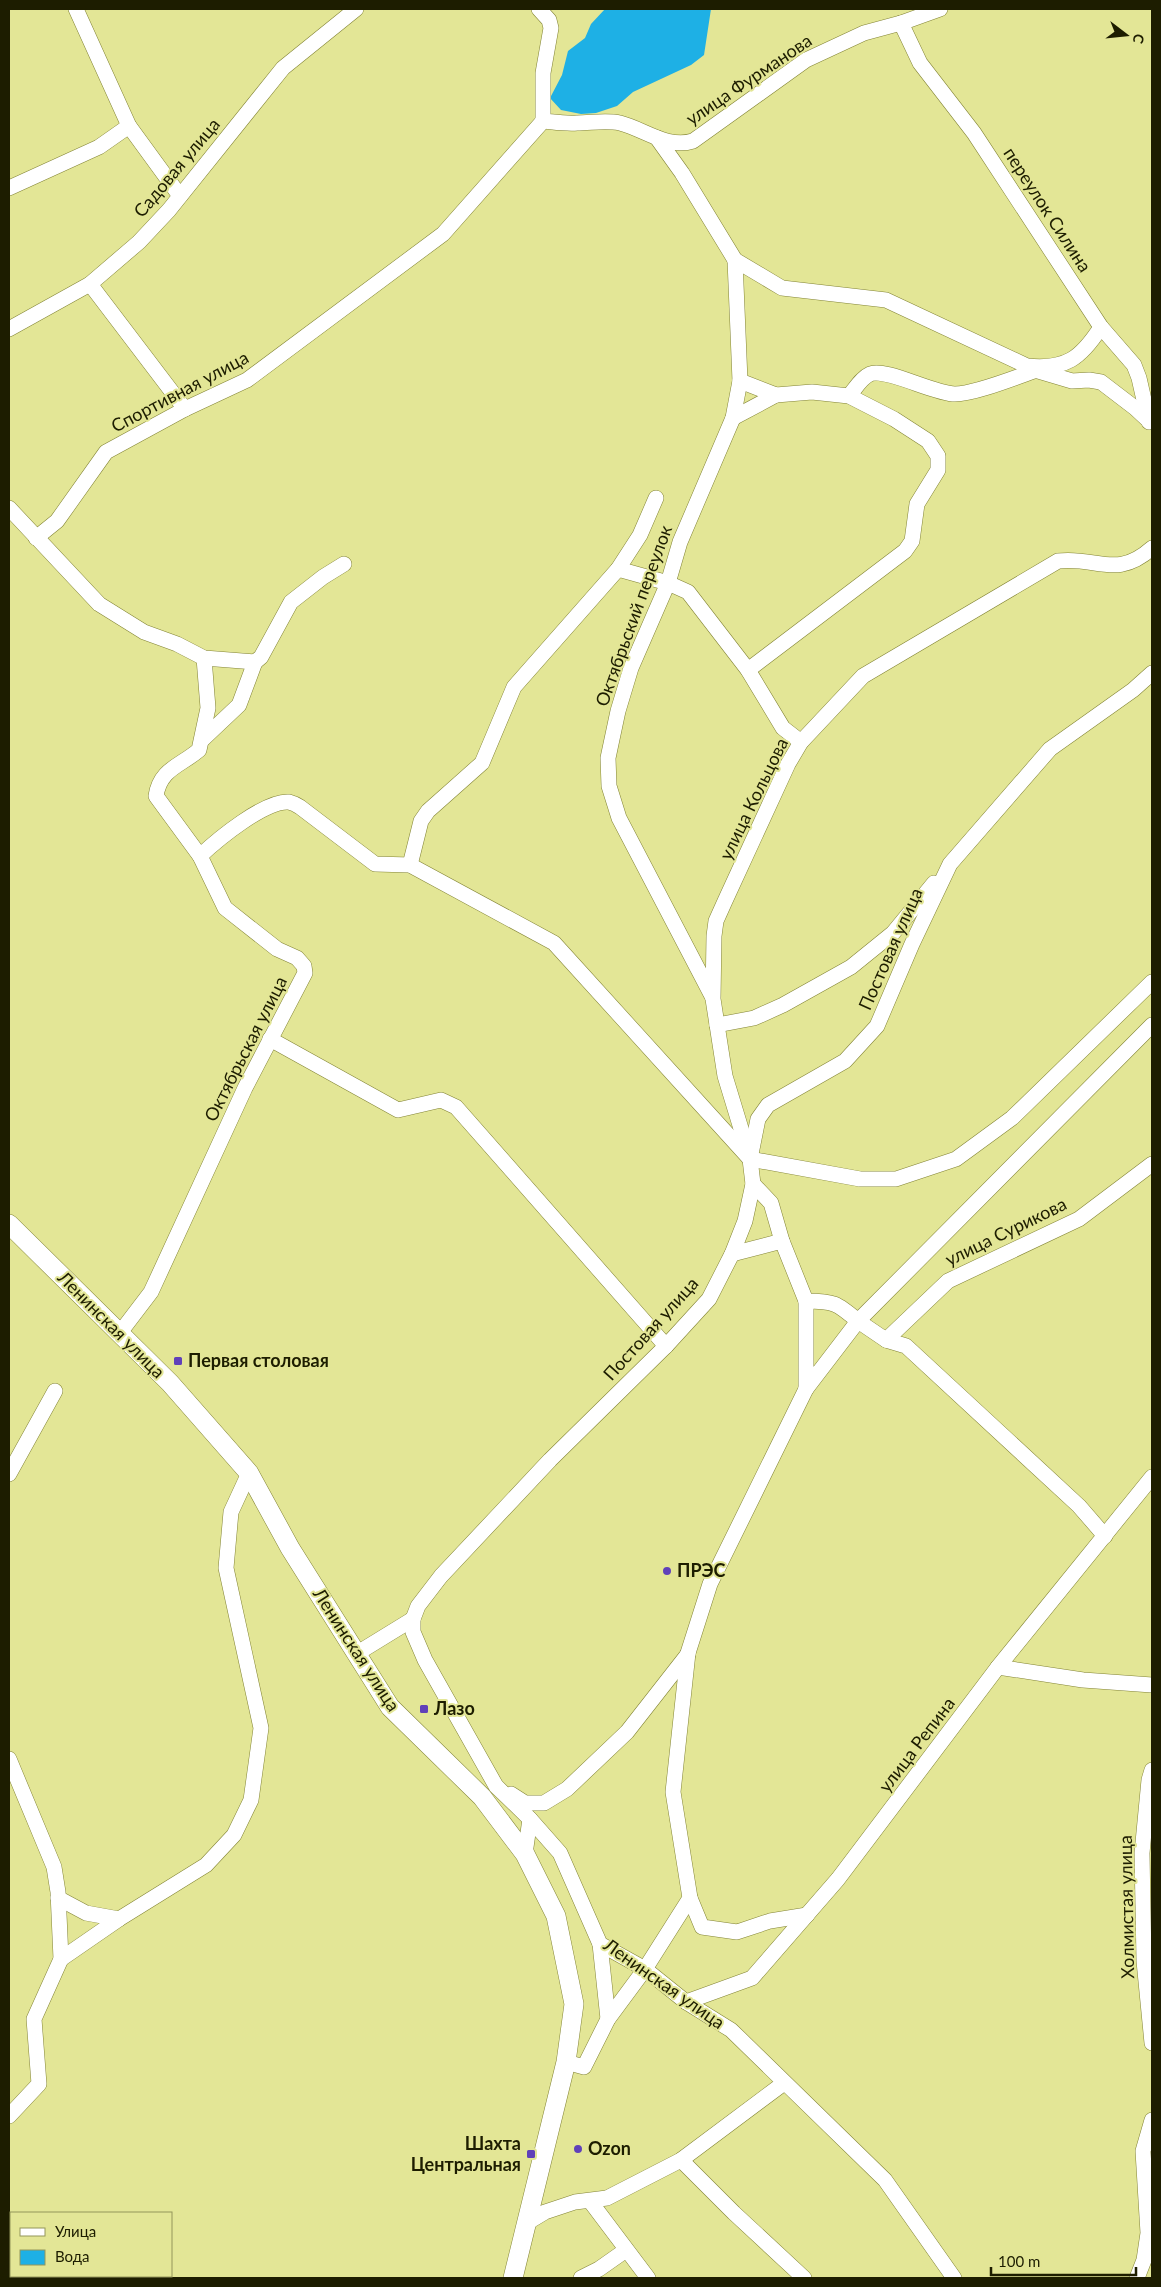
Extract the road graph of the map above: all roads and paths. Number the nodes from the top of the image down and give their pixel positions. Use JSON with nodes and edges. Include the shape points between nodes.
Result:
{"nodes":[{"id":1,"x":76,"y":9,"type":"edge"},
{"id":2,"x":356,"y":9,"type":"edge"},
{"id":3,"x":539,"y":9,"type":"edge"},
{"id":4,"x":940,"y":9,"type":"edge"},
{"id":5,"x":902,"y":24,"type":"junction"},
{"id":6,"x":543,"y":121,"type":"junction"},
{"id":7,"x":129,"y":126,"type":"junction"},
{"id":8,"x":657,"y":138,"type":"junction"},
{"id":9,"x":9,"y":188,"type":"edge"},
{"id":10,"x":180,"y":196,"type":"junction"},
{"id":11,"x":735,"y":260,"type":"junction"},
{"id":12,"x":90,"y":284,"type":"junction"},
{"id":13,"x":1101,"y":327,"type":"junction"},
{"id":14,"x":9,"y":329,"type":"edge"},
{"id":15,"x":1032,"y":368,"type":"junction"},
{"id":16,"x":740,"y":381,"type":"junction"},
{"id":17,"x":776,"y":395,"type":"junction"},
{"id":18,"x":848,"y":396,"type":"junction"},
{"id":19,"x":186,"y":409,"type":"junction"},
{"id":20,"x":733,"y":418,"type":"junction"},
{"id":21,"x":1151,"y":423,"type":"edge"},
{"id":22,"x":656,"y":498,"type":"dead end"},
{"id":23,"x":9,"y":508,"type":"edge"},
{"id":24,"x":36,"y":538,"type":"junction"},
{"id":25,"x":1152,"y":548,"type":"edge"},
{"id":26,"x":344,"y":564,"type":"dead end"},
{"id":27,"x":618,"y":569,"type":"junction"},
{"id":28,"x":668,"y":583,"type":"junction"},
{"id":29,"x":204,"y":658,"type":"junction"},
{"id":30,"x":255,"y":662,"type":"junction"},
{"id":31,"x":748,"y":670,"type":"junction"},
{"id":32,"x":1152,"y":673,"type":"edge"},
{"id":33,"x":203,"y":739,"type":"junction"},
{"id":34,"x":801,"y":742,"type":"junction"},
{"id":35,"x":200,"y":856,"type":"junction"},
{"id":36,"x":410,"y":866,"type":"junction"},
{"id":37,"x":942,"y":880,"type":"junction"},
{"id":38,"x":1152,"y":982,"type":"edge"},
{"id":39,"x":713,"y":998,"type":"junction"},
{"id":40,"x":717,"y":1025,"type":"junction"},
{"id":41,"x":1152,"y":1025,"type":"edge"},
{"id":42,"x":270,"y":1039,"type":"junction"},
{"id":43,"x":750,"y":1159,"type":"junction"},
{"id":44,"x":1152,"y":1164,"type":"edge"},
{"id":45,"x":753,"y":1184,"type":"junction"},
{"id":46,"x":9,"y":1224,"type":"edge"},
{"id":47,"x":782,"y":1241,"type":"junction"},
{"id":48,"x":732,"y":1254,"type":"junction"},
{"id":49,"x":806,"y":1301,"type":"junction"},
{"id":50,"x":858,"y":1321,"type":"junction"},
{"id":51,"x":119,"y":1334,"type":"junction"},
{"id":52,"x":886,"y":1340,"type":"junction"},
{"id":53,"x":666,"y":1346,"type":"junction"},
{"id":54,"x":806,"y":1389,"type":"junction"},
{"id":55,"x":55,"y":1390,"type":"dead end"},
{"id":56,"x":249,"y":1473,"type":"junction"},
{"id":57,"x":9,"y":1474,"type":"edge"},
{"id":58,"x":1152,"y":1477,"type":"edge"},
{"id":59,"x":1105,"y":1536,"type":"junction"},
{"id":60,"x":413,"y":1619,"type":"junction"},
{"id":61,"x":688,"y":1653,"type":"junction"},
{"id":62,"x":356,"y":1654,"type":"junction"},
{"id":63,"x":998,"y":1668,"type":"junction"},
{"id":64,"x":1152,"y":1685,"type":"edge"},
{"id":65,"x":9,"y":1759,"type":"edge"},
{"id":66,"x":1152,"y":1770,"type":"edge"},
{"id":67,"x":489,"y":1791,"type":"junction"},
{"id":68,"x":530,"y":1819,"type":"junction"},
{"id":69,"x":525,"y":1854,"type":"junction"},
{"id":70,"x":58,"y":1898,"type":"junction"},
{"id":71,"x":690,"y":1898,"type":"junction"},
{"id":72,"x":807,"y":1915,"type":"junction"},
{"id":73,"x":119,"y":1919,"type":"junction"},
{"id":74,"x":600,"y":1944,"type":"junction"},
{"id":75,"x":61,"y":1959,"type":"junction"},
{"id":76,"x":1148,"y":1962,"type":"edge"},
{"id":77,"x":645,"y":1970,"type":"junction"},
{"id":78,"x":686,"y":2002,"type":"junction"},
{"id":79,"x":608,"y":2019,"type":"junction"},
{"id":80,"x":1152,"y":2044,"type":"edge"},
{"id":81,"x":566,"y":2062,"type":"junction"},
{"id":82,"x":784,"y":2083,"type":"junction"},
{"id":83,"x":9,"y":2116,"type":"edge"},
{"id":84,"x":1152,"y":2120,"type":"edge"},
{"id":85,"x":681,"y":2160,"type":"junction"},
{"id":86,"x":590,"y":2201,"type":"junction"},
{"id":87,"x":525,"y":2224,"type":"junction"},
{"id":88,"x":626,"y":2250,"type":"junction"},
{"id":89,"x":513,"y":2278,"type":"edge"},
{"id":90,"x":581,"y":2278,"type":"edge"},
{"id":91,"x":648,"y":2278,"type":"edge"},
{"id":92,"x":804,"y":2278,"type":"edge"},
{"id":93,"x":954,"y":2278,"type":"edge"},
{"id":94,"x":1137,"y":2278,"type":"edge"}],
"edges":[{"from":1,"to":7,"type":"street"},
{"from":2,"to":10,"type":"street","name":"Садовая улица","via":[[286,65]]},
{"from":3,"to":6,"type":"street","via":[[549,20],[551,28],[543,73]]},
{"from":4,"to":5,"type":"street","name":"улица Фурманова"},
{"from":5,"to":8,"type":"street","name":"улица Фурманова","via":[[864,32],[806,60],[693,142],[685,144]]},
{"from":5,"to":13,"type":"street","name":"переулок Силина","via":[[920,63],[974,133]]},
{"from":6,"to":8,"type":"street","name":"улица Фурманова","via":[[618,122]]},
{"from":6,"to":19,"type":"street","name":"Спортивная улица","via":[[443,234],[247,380]]},
{"from":7,"to":9,"type":"street","via":[[99,147]]},
{"from":7,"to":10,"type":"street"},
{"from":8,"to":11,"type":"street"},
{"from":10,"to":12,"type":"street","name":"Садовая улица","via":[[139,242]]},
{"from":11,"to":15,"type":"street","via":[[782,288],[886,300]]},
{"from":11,"to":16,"type":"street","name":"Октябрьский переулок"},
{"from":12,"to":14,"type":"street","name":"Садовая улица"},
{"from":12,"to":19,"type":"street"},
{"from":13,"to":15,"type":"street","via":[[1086,349],[1070,362]]},
{"from":13,"to":21,"type":"street","name":"переулок Силина","via":[[1134,366]]},
{"from":15,"to":18,"type":"street","via":[[957,394],[944,393],[878,372],[864,377]]},
{"from":15,"to":21,"type":"street","via":[[1072,381],[1101,382]]},
{"from":16,"to":17,"type":"street"},
{"from":16,"to":20,"type":"street","name":"Октябрьский переулок"},
{"from":17,"to":18,"type":"street","via":[[812,392]]},
{"from":17,"to":20,"type":"street"},
{"from":18,"to":31,"type":"street","via":[[928,441],[938,456],[938,470],[917,504],[912,541],[905,551]]},
{"from":19,"to":24,"type":"street","name":"Спортивная улица","via":[[106,452],[57,521]]},
{"from":20,"to":28,"type":"street","name":"Октябрьский переулок","via":[[680,542]]},
{"from":22,"to":27,"type":"street","via":[[640,535]]},
{"from":23,"to":24,"type":"street"},
{"from":24,"to":29,"type":"street","via":[[99,604],[144,632]]},
{"from":25,"to":34,"type":"street","name":"улица Кольцова","via":[[1128,564],[1108,566],[1073,559],[1058,562],[863,676]]},
{"from":26,"to":30,"type":"street","via":[[291,602],[261,657]]},
{"from":27,"to":28,"type":"street"},
{"from":27,"to":36,"type":"street","via":[[514,687],[482,763],[428,811],[422,821]]},
{"from":28,"to":31,"type":"street","via":[[688,592]]},
{"from":28,"to":39,"type":"street","name":"Октябрьский переулок","via":[[631,668],[618,711],[608,758],[609,786],[619,818]]},
{"from":29,"to":30,"type":"street"},
{"from":29,"to":33,"type":"street","name":"Октябрьская улица","via":[[208,708]]},
{"from":30,"to":33,"type":"street","via":[[239,705]]},
{"from":31,"to":34,"type":"street","via":[[783,728]]},
{"from":32,"to":37,"type":"street","name":"Постовая улица","via":[[1050,749],[950,864]]},
{"from":33,"to":35,"type":"street","name":"Октябрьская улица","via":[[199,750],[162,776],[156,796]]},
{"from":34,"to":39,"type":"street","name":"улица Кольцова","via":[[716,921]]},
{"from":35,"to":36,"type":"street","via":[[221,836],[262,810],[290,802],[300,806],[375,864]]},
{"from":35,"to":42,"type":"street","name":"Октябрьская улица","via":[[226,908],[304,966],[305,973]]},
{"from":36,"to":43,"type":"street","via":[[554,943]]},
{"from":37,"to":40,"type":"street","name":"Постовая улица","via":[[936,881],[893,933],[851,967],[754,1018]]},
{"from":37,"to":43,"type":"street","name":"Постовая улица","via":[[877,1026],[846,1061],[768,1105],[758,1119]]},
{"from":38,"to":43,"type":"street","via":[[1012,1118],[956,1159],[896,1179],[869,1179]]},
{"from":39,"to":40,"type":"street","name":"улица Кольцова"},
{"from":40,"to":43,"type":"street","name":"улица Кольцова","via":[[725,1076]]},
{"from":41,"to":50,"type":"street"},
{"from":42,"to":51,"type":"street","name":"Октябрьская улица","via":[[151,1292]]},
{"from":42,"to":53,"type":"street","via":[[398,1110],[441,1100],[456,1107]]},
{"from":43,"to":45,"type":"street","name":"Постовая улица"},
{"from":44,"to":52,"type":"street","name":"улица Сурикова","via":[[1079,1219],[948,1281]]},
{"from":45,"to":47,"type":"street","via":[[771,1203]]},
{"from":45,"to":48,"type":"street","name":"Постовая улица","via":[[745,1221]]},
{"from":46,"to":51,"type":"main road","name":"Ленинская улица"},
{"from":47,"to":48,"type":"street"},
{"from":47,"to":49,"type":"street"},
{"from":48,"to":53,"type":"street","name":"Постовая улица","via":[[708,1299]]},
{"from":49,"to":50,"type":"street","via":[[840,1305]]},
{"from":49,"to":54,"type":"street"},
{"from":50,"to":52,"type":"street"},
{"from":50,"to":54,"type":"street"},
{"from":51,"to":56,"type":"main road","name":"Ленинская улица","via":[[170,1383]]},
{"from":52,"to":59,"type":"street","via":[[906,1346],[1078,1506]]},
{"from":53,"to":60,"type":"street","name":"Постовая улица","via":[[550,1460],[441,1576],[418,1606]]},
{"from":54,"to":61,"type":"street","via":[[710,1584]]},
{"from":55,"to":57,"type":"street"},
{"from":56,"to":62,"type":"main road","name":"Ленинская улица","via":[[290,1548]]},
{"from":56,"to":73,"type":"street","via":[[231,1512],[226,1568],[261,1728],[252,1800],[234,1835],[206,1865]]},
{"from":58,"to":59,"type":"street","name":"улица Репина"},
{"from":59,"to":63,"type":"street","name":"улица Репина"},
{"from":60,"to":62,"type":"street"},
{"from":60,"to":67,"type":"street","via":[[413,1632],[425,1660]]},
{"from":61,"to":67,"type":"street","via":[[627,1732],[566,1788],[544,1803],[525,1803]]},
{"from":61,"to":71,"type":"street","via":[[673,1792]]},
{"from":62,"to":67,"type":"main road","name":"Ленинская улица","via":[[390,1707]]},
{"from":63,"to":64,"type":"street","via":[[1083,1680]]},
{"from":63,"to":72,"type":"street","name":"улица Репина","via":[[838,1879]]},
{"from":65,"to":70,"type":"street","via":[[54,1867]]},
{"from":66,"to":76,"type":"street","name":"Холмистая улица","via":[[1142,1853]]},
{"from":67,"to":68,"type":"street","name":"Ленинская улица"},
{"from":67,"to":69,"type":"main road"},
{"from":68,"to":69,"type":"street"},
{"from":68,"to":74,"type":"street","name":"Ленинская улица","via":[[560,1853]]},
{"from":69,"to":81,"type":"main road","via":[[556,1916],[574,2004]]},
{"from":70,"to":73,"type":"street","via":[[86,1913]]},
{"from":70,"to":75,"type":"street"},
{"from":71,"to":72,"type":"street","via":[[702,1927],[737,1932],[770,1921]]},
{"from":71,"to":77,"type":"street"},
{"from":72,"to":78,"type":"street","name":"улица Репина","via":[[752,1978]]},
{"from":73,"to":75,"type":"street"},
{"from":74,"to":77,"type":"street","name":"Ленинская улица"},
{"from":74,"to":79,"type":"street"},
{"from":75,"to":83,"type":"street","via":[[34,2019],[39,2084]]},
{"from":76,"to":80,"type":"street","name":"Холмистая улица"},
{"from":77,"to":78,"type":"street","name":"Ленинская улица"},
{"from":77,"to":79,"type":"street"},
{"from":78,"to":82,"type":"street","name":"Ленинская улица","via":[[731,2030]]},
{"from":79,"to":81,"type":"street","via":[[584,2067]]},
{"from":81,"to":87,"type":"main road"},
{"from":82,"to":85,"type":"street"},
{"from":82,"to":93,"type":"street","name":"Ленинская улица","via":[[885,2180]]},
{"from":84,"to":94,"type":"street","via":[[1143,2151],[1148,2233],[1144,2260]]},
{"from":85,"to":86,"type":"street","via":[[607,2198]]},
{"from":85,"to":92,"type":"street"},
{"from":86,"to":87,"type":"street","via":[[575,2202],[545,2212]]},
{"from":86,"to":88,"type":"street"},
{"from":87,"to":89,"type":"main road"},
{"from":88,"to":90,"type":"street"},
{"from":88,"to":91,"type":"street"}]}
